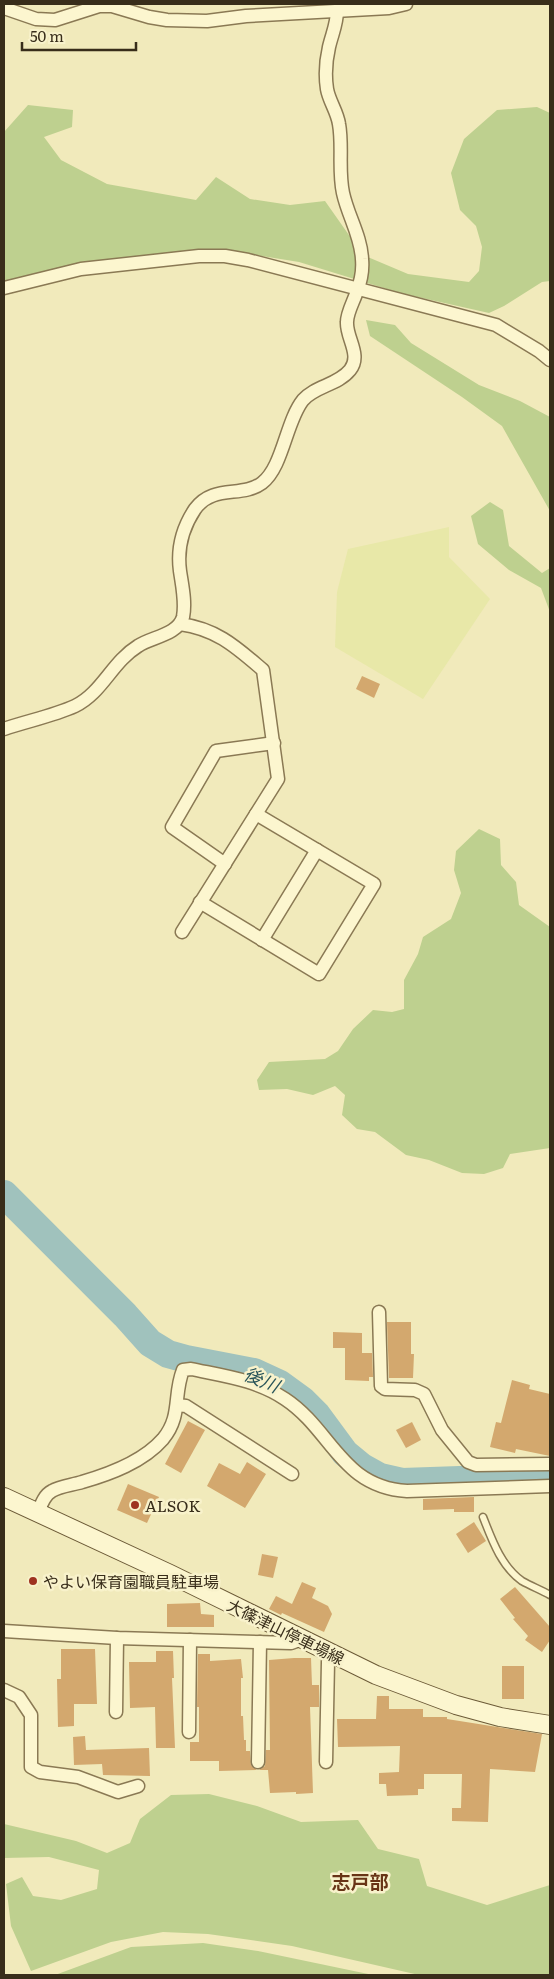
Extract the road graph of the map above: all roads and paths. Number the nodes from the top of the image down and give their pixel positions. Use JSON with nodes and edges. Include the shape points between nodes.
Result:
{"nodes":[{"id":1,"x":406,"y":4,"type":"edge"},
{"id":2,"x":4,"y":8,"type":"edge"},
{"id":3,"x":337,"y":11,"type":"junction"},
{"id":4,"x":4,"y":288,"type":"edge"},
{"id":5,"x":358,"y":288,"type":"junction"},
{"id":6,"x":550,"y":360,"type":"edge"},
{"id":7,"x":180,"y":624,"type":"junction"},
{"id":8,"x":4,"y":729,"type":"edge"},
{"id":9,"x":274,"y":743,"type":"junction"},
{"id":10,"x":256,"y":814,"type":"junction"},
{"id":11,"x":317,"y":850,"type":"junction"},
{"id":12,"x":225,"y":864,"type":"junction"},
{"id":13,"x":200,"y":902,"type":"junction"},
{"id":14,"x":182,"y":932,"type":"dead end"},
{"id":15,"x":262,"y":940,"type":"junction"},
{"id":16,"x":379,"y":1312,"type":"dead end"},
{"id":17,"x":178,"y":1405,"type":"junction"},
{"id":18,"x":550,"y":1464,"type":"edge"},
{"id":19,"x":292,"y":1474,"type":"dead end"},
{"id":20,"x":550,"y":1486,"type":"edge"},
{"id":21,"x":4,"y":1497,"type":"edge"},
{"id":22,"x":38,"y":1513,"type":"junction"},
{"id":23,"x":483,"y":1517,"type":"dead end"},
{"id":24,"x":550,"y":1595,"type":"edge"},
{"id":25,"x":4,"y":1631,"type":"edge"},
{"id":26,"x":117,"y":1638,"type":"junction"},
{"id":27,"x":302,"y":1639,"type":"junction"},
{"id":28,"x":190,"y":1640,"type":"junction"},
{"id":29,"x":260,"y":1642,"type":"junction"},
{"id":30,"x":330,"y":1653,"type":"junction"},
{"id":31,"x":4,"y":1690,"type":"edge"},
{"id":32,"x":116,"y":1712,"type":"dead end"},
{"id":33,"x":550,"y":1725,"type":"edge"},
{"id":34,"x":190,"y":1732,"type":"dead end"},
{"id":35,"x":258,"y":1762,"type":"dead end"},
{"id":36,"x":326,"y":1762,"type":"dead end"},
{"id":37,"x":138,"y":1786,"type":"dead end"}],
"edges":[{"from":1,"to":3,"type":"street"},
{"from":2,"to":3,"type":"street","via":[[36,20],[55,20],[98,6],[112,6],[149,17],[207,21]]},
{"from":3,"to":5,"type":"street","via":[[327,60],[327,88],[340,124],[343,195],[360,244],[362,262]]},
{"from":4,"to":5,"type":"street","via":[[81,269],[225,256]]},
{"from":5,"to":6,"type":"street","via":[[496,325]]},
{"from":5,"to":7,"type":"street","via":[[346,319],[355,355],[350,371],[304,400],[273,470],[262,483],[248,489],[222,492],[204,499],[195,509],[184,531],[179,552],[183,592]]},
{"from":7,"to":8,"type":"street","via":[[138,646],[120,660],[90,698],[73,707]]},
{"from":7,"to":9,"type":"street","via":[[208,630],[234,645],[263,670]]},
{"from":9,"to":10,"type":"street","via":[[278,779]]},
{"from":9,"to":12,"type":"street","via":[[216,751],[172,827]]},
{"from":10,"to":11,"type":"street"},
{"from":10,"to":12,"type":"street"},
{"from":11,"to":15,"type":"street"},
{"from":11,"to":15,"type":"street","via":[[374,884],[319,974]]},
{"from":12,"to":13,"type":"street"},
{"from":13,"to":14,"type":"street"},
{"from":13,"to":15,"type":"street"},
{"from":16,"to":18,"type":"street","via":[[381,1386],[424,1394],[442,1430],[468,1462],[476,1466]]},
{"from":17,"to":19,"type":"street","via":[[186,1406]]},
{"from":17,"to":20,"type":"street","via":[[179,1380],[183,1370],[244,1380],[286,1399],[305,1414],[354,1472],[386,1487],[407,1491]]},
{"from":17,"to":22,"type":"street","via":[[172,1426],[151,1451],[103,1476],[52,1490]]},
{"from":21,"to":22,"type":"main road","name":"大篠津山停車場線"},
{"from":22,"to":27,"type":"main road","name":"大篠津山停車場線"},
{"from":23,"to":24,"type":"lane","via":[[494,1546],[509,1570]]},
{"from":25,"to":26,"type":"street"},
{"from":26,"to":28,"type":"street"},
{"from":26,"to":32,"type":"street"},
{"from":27,"to":29,"type":"street","via":[[291,1643]]},
{"from":27,"to":30,"type":"main road","name":"大篠津山停車場線"},
{"from":28,"to":29,"type":"street"},
{"from":28,"to":34,"type":"street"},
{"from":29,"to":35,"type":"street"},
{"from":30,"to":33,"type":"main road","name":"大篠津山停車場線","via":[[376,1675],[456,1705],[500,1717]]},
{"from":30,"to":36,"type":"street"},
{"from":31,"to":37,"type":"street","via":[[19,1697],[31,1715],[31,1767],[40,1772],[78,1777],[118,1792]]}]}
